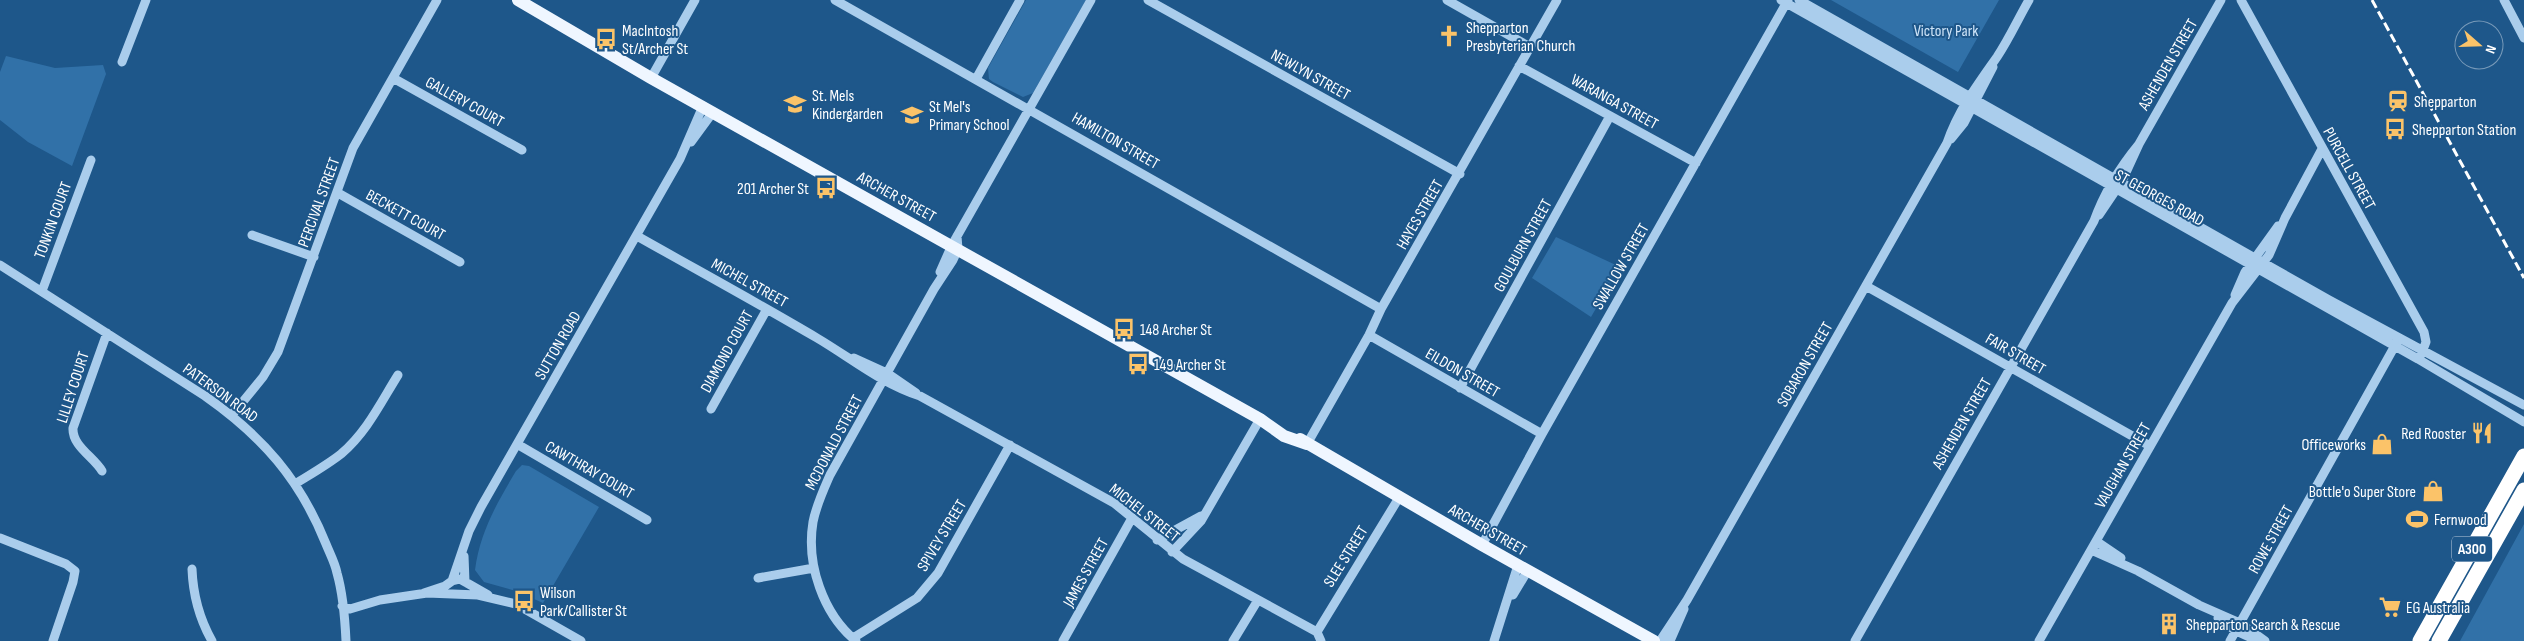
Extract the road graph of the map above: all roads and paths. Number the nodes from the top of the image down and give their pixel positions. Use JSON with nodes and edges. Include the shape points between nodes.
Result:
{"nodes":[{"id":1,"x":146,"y":0,"type":"edge"},
{"id":2,"x":437,"y":0,"type":"edge"},
{"id":3,"x":518,"y":0,"type":"edge"},
{"id":4,"x":695,"y":0,"type":"edge"},
{"id":5,"x":835,"y":0,"type":"edge"},
{"id":6,"x":1020,"y":0,"type":"edge"},
{"id":7,"x":1092,"y":0,"type":"edge"},
{"id":8,"x":1148,"y":0,"type":"edge"},
{"id":9,"x":1447,"y":0,"type":"edge"},
{"id":10,"x":1557,"y":0,"type":"edge"},
{"id":11,"x":1799,"y":0,"type":"edge"},
{"id":12,"x":2029,"y":0,"type":"edge"},
{"id":13,"x":2221,"y":0,"type":"edge"},
{"id":14,"x":2241,"y":0,"type":"edge"},
{"id":15,"x":2504,"y":0,"type":"edge"},
{"id":16,"x":1785,"y":1,"type":"edge"},
{"id":17,"x":1824,"y":19,"type":"junction"},
{"id":18,"x":2524,"y":38,"type":"edge"},
{"id":19,"x":1869,"y":45,"type":"junction"},
{"id":20,"x":1530,"y":46,"type":"junction"},
{"id":21,"x":1892,"y":52,"type":"junction"},
{"id":22,"x":1888,"y":61,"type":"junction"},
{"id":23,"x":122,"y":62,"type":"dead end"},
{"id":24,"x":1519,"y":66,"type":"junction"},
{"id":25,"x":1931,"y":74,"type":"junction"},
{"id":26,"x":393,"y":78,"type":"junction"},
{"id":27,"x":651,"y":78,"type":"junction"},
{"id":28,"x":976,"y":80,"type":"junction"},
{"id":29,"x":1926,"y":83,"type":"junction"},
{"id":30,"x":1974,"y":98,"type":"junction"},
{"id":31,"x":1968,"y":107,"type":"junction"},
{"id":32,"x":708,"y":109,"type":"junction"},
{"id":33,"x":1030,"y":109,"type":"junction"},
{"id":34,"x":1610,"y":116,"type":"junction"},
{"id":35,"x":2012,"y":119,"type":"junction"},
{"id":36,"x":2007,"y":128,"type":"junction"},
{"id":37,"x":2035,"y":132,"type":"junction"},
{"id":38,"x":2029,"y":141,"type":"junction"},
{"id":39,"x":2056,"y":144,"type":"junction"},
{"id":40,"x":2322,"y":149,"type":"junction"},
{"id":41,"x":522,"y":150,"type":"dead end"},
{"id":42,"x":2050,"y":153,"type":"junction"},
{"id":43,"x":2080,"y":158,"type":"junction"},
{"id":44,"x":90,"y":160,"type":"dead end"},
{"id":45,"x":1696,"y":163,"type":"junction"},
{"id":46,"x":2075,"y":166,"type":"junction"},
{"id":47,"x":1460,"y":174,"type":"junction"},
{"id":48,"x":2118,"y":179,"type":"junction"},
{"id":49,"x":2113,"y":188,"type":"junction"},
{"id":50,"x":338,"y":193,"type":"junction"},
{"id":51,"x":2166,"y":212,"type":"junction"},
{"id":52,"x":252,"y":236,"type":"dead end"},
{"id":53,"x":637,"y":236,"type":"junction"},
{"id":54,"x":956,"y":244,"type":"junction"},
{"id":55,"x":314,"y":257,"type":"junction"},
{"id":56,"x":460,"y":262,"type":"dead end"},
{"id":57,"x":2256,"y":264,"type":"junction"},
{"id":58,"x":0,"y":265,"type":"edge"},
{"id":59,"x":1866,"y":286,"type":"junction"},
{"id":60,"x":42,"y":291,"type":"junction"},
{"id":61,"x":766,"y":309,"type":"junction"},
{"id":62,"x":1381,"y":309,"type":"junction"},
{"id":63,"x":107,"y":333,"type":"junction"},
{"id":64,"x":1369,"y":335,"type":"junction"},
{"id":65,"x":2397,"y":342,"type":"junction"},
{"id":66,"x":2423,"y":350,"type":"junction"},
{"id":67,"x":2418,"y":359,"type":"junction"},
{"id":68,"x":2010,"y":367,"type":"junction"},
{"id":69,"x":2463,"y":372,"type":"junction"},
{"id":70,"x":398,"y":375,"type":"dead end"},
{"id":71,"x":885,"y":376,"type":"junction"},
{"id":72,"x":2458,"y":382,"type":"junction"},
{"id":73,"x":1460,"y":388,"type":"junction"},
{"id":74,"x":2524,"y":405,"type":"edge"},
{"id":75,"x":711,"y":408,"type":"dead end"},
{"id":76,"x":232,"y":415,"type":"junction"},
{"id":77,"x":1260,"y":419,"type":"junction"},
{"id":78,"x":2524,"y":422,"type":"edge"},
{"id":79,"x":1542,"y":434,"type":"junction"},
{"id":80,"x":517,"y":444,"type":"junction"},
{"id":81,"x":1307,"y":444,"type":"junction"},
{"id":82,"x":1010,"y":445,"type":"junction"},
{"id":83,"x":2150,"y":446,"type":"junction"},
{"id":84,"x":2524,"y":456,"type":"edge"},
{"id":85,"x":102,"y":471,"type":"dead end"},
{"id":86,"x":295,"y":484,"type":"junction"},
{"id":87,"x":2524,"y":490,"type":"edge"},
{"id":88,"x":1400,"y":496,"type":"junction"},
{"id":89,"x":1207,"y":512,"type":"junction"},
{"id":90,"x":1132,"y":518,"type":"junction"},
{"id":91,"x":647,"y":520,"type":"dead end"},
{"id":92,"x":0,"y":538,"type":"edge"},
{"id":93,"x":1157,"y":540,"type":"junction"},
{"id":94,"x":2096,"y":541,"type":"junction"},
{"id":95,"x":1482,"y":545,"type":"junction"},
{"id":96,"x":464,"y":548,"type":"junction"},
{"id":97,"x":2091,"y":550,"type":"junction"},
{"id":98,"x":1172,"y":552,"type":"junction"},
{"id":99,"x":1523,"y":567,"type":"junction"},
{"id":100,"x":814,"y":568,"type":"junction"},
{"id":101,"x":192,"y":569,"type":"dead end"},
{"id":102,"x":2138,"y":571,"type":"junction"},
{"id":103,"x":758,"y":578,"type":"dead end"},
{"id":104,"x":452,"y":582,"type":"junction"},
{"id":105,"x":466,"y":583,"type":"junction"},
{"id":106,"x":424,"y":593,"type":"junction"},
{"id":107,"x":458,"y":594,"type":"junction"},
{"id":108,"x":1258,"y":600,"type":"junction"},
{"id":109,"x":1687,"y":600,"type":"junction"},
{"id":110,"x":502,"y":601,"type":"junction"},
{"id":111,"x":342,"y":606,"type":"junction"},
{"id":112,"x":2238,"y":627,"type":"junction"},
{"id":113,"x":1316,"y":632,"type":"junction"},
{"id":114,"x":570,"y":638,"type":"edge"},
{"id":115,"x":1648,"y":639,"type":"edge"},
{"id":116,"x":854,"y":640,"type":"edge"},
{"id":117,"x":53,"y":641,"type":"edge"},
{"id":118,"x":212,"y":641,"type":"edge"},
{"id":119,"x":346,"y":641,"type":"edge"},
{"id":120,"x":581,"y":641,"type":"edge"},
{"id":121,"x":1063,"y":641,"type":"edge"},
{"id":122,"x":1233,"y":641,"type":"edge"},
{"id":123,"x":1321,"y":641,"type":"edge"},
{"id":124,"x":1494,"y":641,"type":"edge"},
{"id":125,"x":1670,"y":641,"type":"edge"},
{"id":126,"x":1855,"y":641,"type":"edge"},
{"id":127,"x":2039,"y":641,"type":"edge"},
{"id":128,"x":2230,"y":641,"type":"edge"},
{"id":129,"x":2259,"y":641,"type":"edge"},
{"id":130,"x":2264,"y":641,"type":"edge"},
{"id":131,"x":2420,"y":641,"type":"edge"},
{"id":132,"x":2439,"y":641,"type":"edge"}],
"edges":[{"from":1,"to":23,"type":"street"},
{"from":2,"to":26,"type":"street","name":"PERCIVAL STREET"},
{"from":3,"to":27,"type":"main road","name":"ARCHER STREET"},
{"from":4,"to":27,"type":"street"},
{"from":5,"to":28,"type":"street","name":"HAMILTON STREET"},
{"from":6,"to":28,"type":"street"},
{"from":7,"to":33,"type":"street","name":"MCDONALD STREET"},
{"from":8,"to":47,"type":"street","name":"NEWLYN STREET"},
{"from":9,"to":20,"type":"street"},
{"from":10,"to":20,"type":"street","name":"HAYES STREET"},
{"from":11,"to":17,"type":"street","name":"ST GEORGES ROAD"},
{"from":12,"to":30,"type":"street"},
{"from":13,"to":48,"type":"street","name":"ASHENDEN STREET"},
{"from":14,"to":40,"type":"street","name":"PURCELL STREET"},
{"from":15,"to":18,"type":"street"},
{"from":16,"to":17,"type":"street","name":"ST GEORGES ROAD"},
{"from":16,"to":45,"type":"street","name":"SWALLOW STREET"},
{"from":17,"to":19,"type":"street","name":"ST GEORGES ROAD"},
{"from":19,"to":21,"type":"street","name":"ST GEORGES ROAD"},
{"from":19,"to":22,"type":"street","name":"ST GEORGES ROAD"},
{"from":20,"to":24,"type":"street","name":"HAYES STREET"},
{"from":21,"to":22,"type":"street"},
{"from":21,"to":25,"type":"street","name":"ST GEORGES ROAD"},
{"from":22,"to":29,"type":"street","name":"ST GEORGES ROAD"},
{"from":24,"to":34,"type":"street","name":"WARANGA STREET"},
{"from":24,"to":47,"type":"street","name":"HAYES STREET"},
{"from":25,"to":29,"type":"street"},
{"from":25,"to":30,"type":"street","name":"ST GEORGES ROAD"},
{"from":26,"to":41,"type":"street","name":"GALLERY COURT"},
{"from":26,"to":50,"type":"street","name":"PERCIVAL STREET","via":[[353,148]]},
{"from":27,"to":32,"type":"main road","name":"ARCHER STREET"},
{"from":28,"to":33,"type":"street","name":"HAMILTON STREET"},
{"from":29,"to":31,"type":"street","name":"ST GEORGES ROAD"},
{"from":30,"to":31,"type":"street","name":"SOBARON STREET"},
{"from":30,"to":35,"type":"street","name":"ST GEORGES ROAD"},
{"from":31,"to":36,"type":"street","name":"ST GEORGES ROAD"},
{"from":31,"to":59,"type":"street","name":"SOBARON STREET","via":[[1954,123],[1947,143]]},
{"from":32,"to":53,"type":"street","name":"SUTTON ROAD"},
{"from":32,"to":54,"type":"main road","name":"ARCHER STREET"},
{"from":33,"to":54,"type":"street","name":"MCDONALD STREET"},
{"from":33,"to":62,"type":"street","name":"HAMILTON STREET"},
{"from":34,"to":45,"type":"street","name":"WARANGA STREET"},
{"from":34,"to":73,"type":"street","name":"GOULBURN STREET"},
{"from":35,"to":36,"type":"street"},
{"from":35,"to":37,"type":"street","name":"ST GEORGES ROAD"},
{"from":36,"to":38,"type":"street","name":"ST GEORGES ROAD"},
{"from":37,"to":38,"type":"street"},
{"from":37,"to":39,"type":"street","name":"ST GEORGES ROAD"},
{"from":38,"to":42,"type":"street","name":"ST GEORGES ROAD"},
{"from":39,"to":42,"type":"street"},
{"from":39,"to":43,"type":"street","name":"ST GEORGES ROAD"},
{"from":40,"to":57,"type":"street","name":"VAUGHAN STREET"},
{"from":40,"to":66,"type":"street","name":"PURCELL STREET","via":[[2424,332]]},
{"from":42,"to":46,"type":"street","name":"ST GEORGES ROAD"},
{"from":43,"to":46,"type":"street"},
{"from":43,"to":46,"type":"street"},
{"from":43,"to":48,"type":"street","name":"ST GEORGES ROAD"},
{"from":44,"to":60,"type":"street","name":"TONKIN COURT"},
{"from":45,"to":79,"type":"street","name":"SWALLOW STREET"},
{"from":46,"to":49,"type":"street","name":"ST GEORGES ROAD"},
{"from":47,"to":62,"type":"street","name":"HAYES STREET"},
{"from":48,"to":49,"type":"street","name":"ASHENDEN STREET"},
{"from":48,"to":51,"type":"street","name":"ST GEORGES ROAD"},
{"from":49,"to":51,"type":"street","name":"ST GEORGES ROAD"},
{"from":49,"to":68,"type":"street","name":"ASHENDEN STREET"},
{"from":50,"to":55,"type":"street","name":"PERCIVAL STREET"},
{"from":50,"to":56,"type":"street","name":"BECKETT COURT"},
{"from":51,"to":57,"type":"street","name":"ST GEORGES ROAD"},
{"from":52,"to":55,"type":"street"},
{"from":53,"to":61,"type":"street","name":"MICHEL STREET"},
{"from":53,"to":80,"type":"street","name":"SUTTON ROAD"},
{"from":54,"to":71,"type":"street","name":"MCDONALD STREET"},
{"from":54,"to":77,"type":"main road","name":"ARCHER STREET"},
{"from":55,"to":76,"type":"street","name":"PERCIVAL STREET","via":[[278,352],[263,377]]},
{"from":57,"to":65,"type":"street","name":"ST GEORGES ROAD"},
{"from":57,"to":83,"type":"street","name":"VAUGHAN STREET"},
{"from":58,"to":60,"type":"street","name":"PATERSON ROAD"},
{"from":59,"to":68,"type":"street","name":"FAIR STREET"},
{"from":59,"to":109,"type":"street","name":"SOBARON STREET"},
{"from":60,"to":63,"type":"street","name":"PATERSON ROAD"},
{"from":61,"to":71,"type":"street","name":"MICHEL STREET","via":[[848,356],[862,368]]},
{"from":61,"to":75,"type":"street","name":"DIAMOND COURT"},
{"from":62,"to":64,"type":"street","name":"HAYES STREET"},
{"from":63,"to":76,"type":"street","name":"PATERSON ROAD"},
{"from":63,"to":85,"type":"street","name":"LILLEY COURT","via":[[74,421],[73,435]]},
{"from":64,"to":73,"type":"street","name":"EILDON STREET"},
{"from":64,"to":81,"type":"street","name":"HAYES STREET"},
{"from":65,"to":66,"type":"street","name":"ST GEORGES ROAD"},
{"from":65,"to":67,"type":"street","name":"ST GEORGES ROAD"},
{"from":65,"to":112,"type":"street","name":"ROWE STREET"},
{"from":66,"to":67,"type":"street"},
{"from":66,"to":69,"type":"street","name":"ST GEORGES ROAD"},
{"from":67,"to":72,"type":"street","name":"ST GEORGES ROAD"},
{"from":68,"to":83,"type":"street","name":"FAIR STREET"},
{"from":68,"to":126,"type":"street","name":"ASHENDEN STREET"},
{"from":69,"to":72,"type":"street"},
{"from":69,"to":74,"type":"street","name":"ST GEORGES ROAD"},
{"from":70,"to":86,"type":"street","via":[[353,442]]},
{"from":71,"to":82,"type":"street","name":"MICHEL STREET","via":[[904,391],[920,396]]},
{"from":71,"to":100,"type":"street","name":"MCDONALD STREET","via":[[818,503],[812,538]]},
{"from":72,"to":78,"type":"street","name":"ST GEORGES ROAD"},
{"from":73,"to":79,"type":"street","name":"EILDON STREET"},
{"from":76,"to":86,"type":"street","name":"PATERSON ROAD","via":[[261,441]]},
{"from":77,"to":81,"type":"main road","name":"ARCHER STREET","via":[[1280,434]]},
{"from":77,"to":89,"type":"street"},
{"from":79,"to":95,"type":"street","name":"SWALLOW STREET"},
{"from":80,"to":91,"type":"street","name":"CAWTHRAY COURT"},
{"from":80,"to":96,"type":"street","name":"SUTTON ROAD","via":[[480,508]]},
{"from":81,"to":88,"type":"main road","name":"ARCHER STREET"},
{"from":82,"to":90,"type":"street","name":"MICHEL STREET","via":[[1114,503]]},
{"from":82,"to":116,"type":"street","name":"SPIVEY STREET","via":[[938,574],[917,598]]},
{"from":83,"to":94,"type":"street","name":"VAUGHAN STREET"},
{"from":84,"to":131,"type":"highway","number":"A300"},
{"from":86,"to":111,"type":"street","name":"PATERSON ROAD","via":[[317,522],[337,572]]},
{"from":87,"to":132,"type":"highway","number":"A300"},
{"from":88,"to":95,"type":"main road","name":"ARCHER STREET"},
{"from":88,"to":113,"type":"street","name":"SLEE STREET"},
{"from":89,"to":93,"type":"street"},
{"from":89,"to":98,"type":"street"},
{"from":90,"to":93,"type":"street","name":"MICHEL STREET"},
{"from":90,"to":121,"type":"street","name":"JAMES STREET"},
{"from":92,"to":117,"type":"street","via":[[66,564],[75,571]]},
{"from":93,"to":98,"type":"street","name":"MICHEL STREET"},
{"from":94,"to":97,"type":"street","name":"VAUGHAN STREET"},
{"from":94,"to":102,"type":"street"},
{"from":95,"to":99,"type":"main road","name":"ARCHER STREET"},
{"from":96,"to":104,"type":"street","name":"SUTTON ROAD"},
{"from":96,"to":105,"type":"street","name":"SUTTON ROAD"},
{"from":97,"to":102,"type":"street"},
{"from":97,"to":127,"type":"street","name":"VAUGHAN STREET"},
{"from":98,"to":108,"type":"street","name":"MICHEL STREET"},
{"from":99,"to":115,"type":"main road","name":"ARCHER STREET"},
{"from":99,"to":124,"type":"street"},
{"from":100,"to":103,"type":"street"},
{"from":100,"to":116,"type":"street","name":"MCDONALD STREET","via":[[824,599]]},
{"from":101,"to":118,"type":"street","via":[[192,589]]},
{"from":102,"to":112,"type":"street"},
{"from":104,"to":105,"type":"street","via":[[458,579]]},
{"from":104,"to":106,"type":"street"},
{"from":104,"to":107,"type":"street","via":[[450,587]]},
{"from":105,"to":107,"type":"street","via":[[467,587]]},
{"from":105,"to":110,"type":"street"},
{"from":106,"to":107,"type":"street"},
{"from":106,"to":111,"type":"street","via":[[350,608]]},
{"from":107,"to":110,"type":"street"},
{"from":108,"to":113,"type":"street","name":"MICHEL STREET"},
{"from":108,"to":122,"type":"street"},
{"from":109,"to":115,"type":"street","name":"SOBARON STREET"},
{"from":109,"to":125,"type":"street","name":"SOBARON STREET"},
{"from":110,"to":114,"type":"street","via":[[516,604]]},
{"from":111,"to":119,"type":"street","name":"PATERSON ROAD"},
{"from":112,"to":128,"type":"street","name":"ROWE STREET"},
{"from":112,"to":129,"type":"street"},
{"from":112,"to":130,"type":"street"},
{"from":113,"to":123,"type":"street"},
{"from":114,"to":120,"type":"street"}]}
